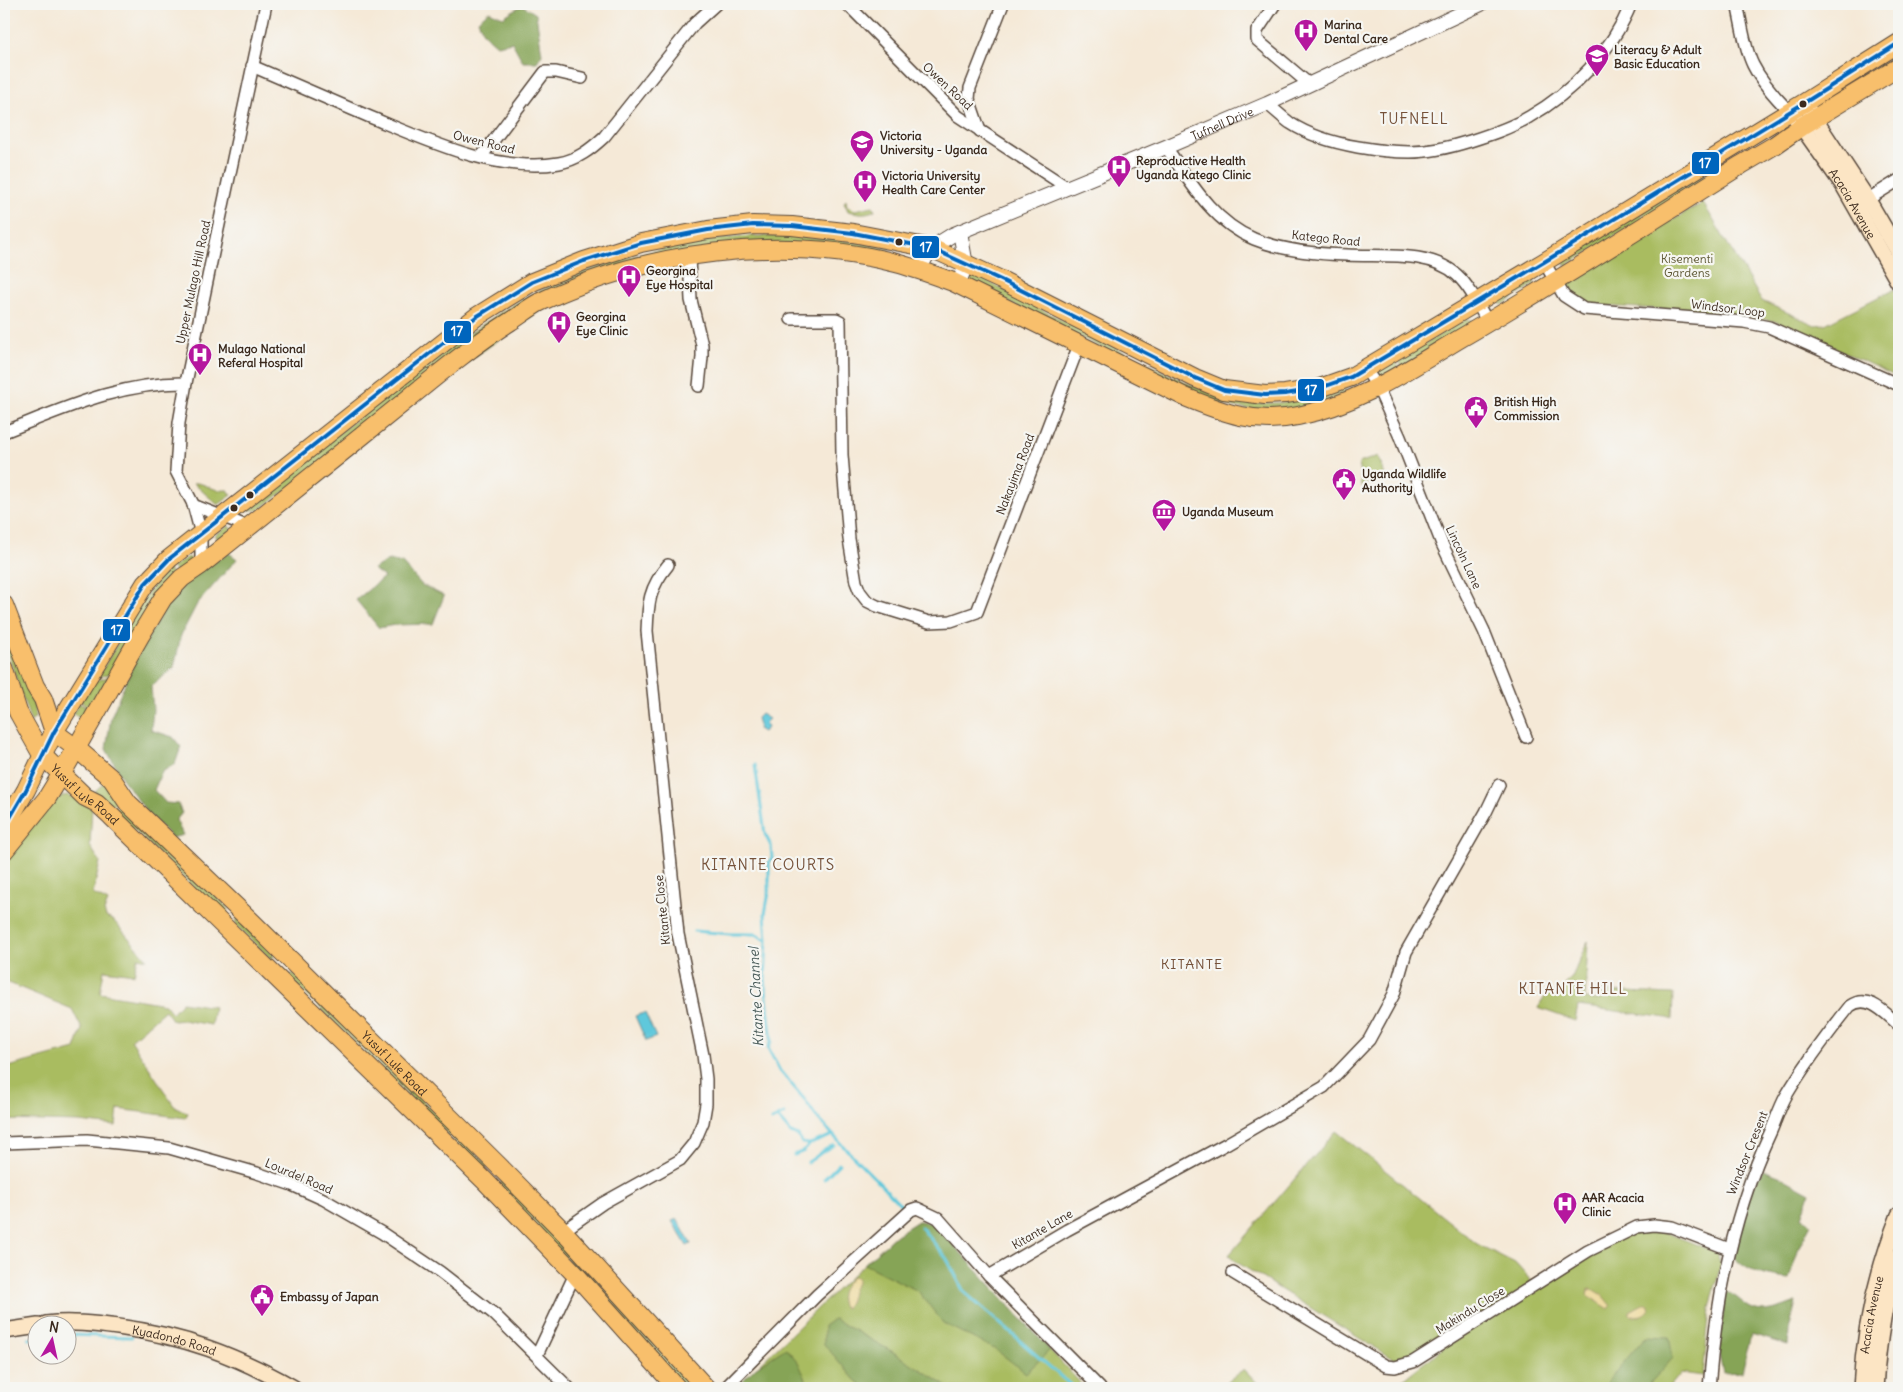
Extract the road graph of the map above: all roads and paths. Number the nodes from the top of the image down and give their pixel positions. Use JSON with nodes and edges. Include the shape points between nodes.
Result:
{"nodes":[{"id":1,"x":266,"y":4,"type":"edge"},
{"id":2,"x":716,"y":4,"type":"edge"},
{"id":3,"x":847,"y":4,"type":"edge"},
{"id":4,"x":1003,"y":4,"type":"edge"},
{"id":5,"x":1275,"y":4,"type":"edge"},
{"id":6,"x":1481,"y":4,"type":"edge"},
{"id":7,"x":1631,"y":4,"type":"edge"},
{"id":8,"x":1737,"y":4,"type":"edge"},
{"id":9,"x":1899,"y":43,"type":"edge"},
{"id":10,"x":252,"y":66,"type":"junction"},
{"id":11,"x":1899,"y":67,"type":"edge"},
{"id":12,"x":582,"y":78,"type":"dead end"},
{"id":13,"x":1309,"y":84,"type":"junction"},
{"id":14,"x":1267,"y":104,"type":"junction"},
{"id":15,"x":1792,"y":106,"type":"junction"},
{"id":16,"x":1809,"y":122,"type":"junction"},
{"id":17,"x":980,"y":131,"type":"junction"},
{"id":18,"x":1166,"y":147,"type":"junction"},
{"id":19,"x":482,"y":157,"type":"junction"},
{"id":20,"x":1899,"y":180,"type":"edge"},
{"id":21,"x":1068,"y":188,"type":"junction"},
{"id":22,"x":1862,"y":203,"type":"junction"},
{"id":23,"x":960,"y":232,"type":"junction"},
{"id":24,"x":931,"y":248,"type":"junction"},
{"id":25,"x":1899,"y":253,"type":"edge"},
{"id":26,"x":689,"y":256,"type":"junction"},
{"id":27,"x":1544,"y":262,"type":"junction"},
{"id":28,"x":966,"y":264,"type":"junction"},
{"id":29,"x":919,"y":270,"type":"junction"},
{"id":30,"x":1554,"y":281,"type":"junction"},
{"id":31,"x":1899,"y":283,"type":"edge"},
{"id":32,"x":958,"y":285,"type":"junction"},
{"id":33,"x":1477,"y":303,"type":"junction"},
{"id":34,"x":791,"y":319,"type":"dead end"},
{"id":35,"x":1488,"y":322,"type":"junction"},
{"id":36,"x":462,"y":328,"type":"junction"},
{"id":37,"x":477,"y":343,"type":"junction"},
{"id":38,"x":1079,"y":346,"type":"junction"},
{"id":39,"x":1365,"y":368,"type":"junction"},
{"id":40,"x":186,"y":383,"type":"junction"},
{"id":41,"x":1899,"y":385,"type":"edge"},
{"id":42,"x":698,"y":386,"type":"dead end"},
{"id":43,"x":1378,"y":388,"type":"junction"},
{"id":44,"x":4,"y":432,"type":"edge"},
{"id":45,"x":193,"y":505,"type":"junction"},
{"id":46,"x":223,"y":517,"type":"junction"},
{"id":47,"x":249,"y":527,"type":"junction"},
{"id":48,"x":202,"y":534,"type":"junction"},
{"id":49,"x":201,"y":565,"type":"junction"},
{"id":50,"x":668,"y":565,"type":"dead end"},
{"id":51,"x":4,"y":605,"type":"edge"},
{"id":52,"x":4,"y":668,"type":"edge"},
{"id":53,"x":54,"y":732,"type":"junction"},
{"id":54,"x":1526,"y":737,"type":"dead end"},
{"id":55,"x":76,"y":748,"type":"junction"},
{"id":56,"x":42,"y":755,"type":"junction"},
{"id":57,"x":61,"y":775,"type":"junction"},
{"id":58,"x":1499,"y":785,"type":"dead end"},
{"id":59,"x":4,"y":828,"type":"edge"},
{"id":60,"x":4,"y":851,"type":"edge"},
{"id":61,"x":239,"y":910,"type":"junction"},
{"id":62,"x":223,"y":924,"type":"junction"},
{"id":63,"x":288,"y":957,"type":"junction"},
{"id":64,"x":271,"y":971,"type":"junction"},
{"id":65,"x":1899,"y":1025,"type":"edge"},
{"id":66,"x":4,"y":1143,"type":"edge"},
{"id":67,"x":498,"y":1165,"type":"junction"},
{"id":68,"x":485,"y":1181,"type":"junction"},
{"id":69,"x":1899,"y":1215,"type":"edge"},
{"id":70,"x":562,"y":1231,"type":"junction"},
{"id":71,"x":1729,"y":1249,"type":"junction"},
{"id":72,"x":1899,"y":1256,"type":"edge"},
{"id":73,"x":1233,"y":1273,"type":"dead end"},
{"id":74,"x":575,"y":1274,"type":"junction"},
{"id":75,"x":989,"y":1276,"type":"junction"},
{"id":76,"x":78,"y":1323,"type":"edge"},
{"id":77,"x":28,"y":1327,"type":"edge"},
{"id":78,"x":4,"y":1331,"type":"edge"},
{"id":79,"x":537,"y":1355,"type":"junction"},
{"id":80,"x":294,"y":1388,"type":"edge"},
{"id":81,"x":569,"y":1388,"type":"edge"},
{"id":82,"x":677,"y":1388,"type":"edge"},
{"id":83,"x":706,"y":1388,"type":"edge"},
{"id":84,"x":725,"y":1388,"type":"edge"},
{"id":85,"x":1100,"y":1388,"type":"edge"},
{"id":86,"x":1709,"y":1388,"type":"edge"},
{"id":87,"x":1861,"y":1388,"type":"edge"},
{"id":88,"x":1875,"y":1388,"type":"edge"}],
"edges":[{"from":1,"to":10,"type":"street","name":"Upper Mulago Hill Road"},
{"from":2,"to":19,"type":"street","name":"Owen Road","via":[[695,23],[619,120],[589,150],[560,163],[532,166],[505,164]]},
{"from":3,"to":17,"type":"street","name":"Owen Road","via":[[958,116]]},
{"from":4,"to":17,"type":"street","via":[[970,88],[969,100]]},
{"from":5,"to":13,"type":"street","via":[[1257,31],[1257,40]]},
{"from":6,"to":13,"type":"street","name":"Tufnell Drive"},
{"from":7,"to":14,"type":"street","via":[[1616,35],[1598,59],[1553,102],[1528,118],[1446,148],[1411,152],[1341,144],[1312,134]]},
{"from":8,"to":15,"type":"street","via":[[1753,65],[1765,84]]},
{"from":9,"to":15,"type":"main road"},
{"from":10,"to":19,"type":"street","name":"Owen Road","via":[[429,141]]},
{"from":10,"to":40,"type":"street","name":"Upper Mulago Hill Road"},
{"from":11,"to":16,"type":"main road"},
{"from":12,"to":19,"type":"street","via":[[545,72]]},
{"from":13,"to":14,"type":"street","name":"Tufnell Drive"},
{"from":14,"to":18,"type":"street","name":"Tufnell Drive"},
{"from":15,"to":16,"type":"main road","name":"Acacia Avenue"},
{"from":15,"to":27,"type":"main road"},
{"from":16,"to":22,"type":"main road","name":"Acacia Avenue"},
{"from":16,"to":30,"type":"main road"},
{"from":17,"to":21,"type":"street","name":"Owen Road"},
{"from":18,"to":21,"type":"street","name":"Tufnell Drive"},
{"from":18,"to":33,"type":"street","name":"Katego Road","via":[[1212,210],[1254,239],[1300,251],[1425,259],[1456,275]]},
{"from":20,"to":22,"type":"street"},
{"from":21,"to":23,"type":"street","name":"Tufnell Drive"},
{"from":22,"to":25,"type":"main road","name":"Acacia Avenue"},
{"from":22,"to":31,"type":"main road","name":"Acacia Avenue"},
{"from":23,"to":24,"type":"street","name":"Tufnell Drive"},
{"from":23,"to":28,"type":"street"},
{"from":24,"to":28,"type":"main road"},
{"from":24,"to":29,"type":"street","name":"Tufnell Drive"},
{"from":24,"to":36,"type":"main road","via":[[853,233],[792,226],[708,230],[641,242],[584,261],[532,282]]},
{"from":26,"to":29,"type":"main road","via":[[760,249],[813,251],[872,259]]},
{"from":26,"to":37,"type":"main road","via":[[629,269],[583,284],[539,303]]},
{"from":26,"to":42,"type":"street","via":[[691,300],[702,344]]},
{"from":27,"to":30,"type":"street","name":"Windsor Loop"},
{"from":27,"to":33,"type":"main road"},
{"from":28,"to":32,"type":"street"},
{"from":28,"to":39,"type":"main road","via":[[1224,390],[1285,394],[1317,389]]},
{"from":29,"to":32,"type":"main road"},
{"from":30,"to":35,"type":"main road"},
{"from":30,"to":41,"type":"street","name":"Windsor Loop","via":[[1564,296],[1584,309],[1744,322],[1769,327]]},
{"from":32,"to":38,"type":"main road"},
{"from":33,"to":35,"type":"street","name":"Katego Road"},
{"from":33,"to":39,"type":"main road"},
{"from":34,"to":38,"type":"street","name":"Nakayima Road","via":[[840,321],[842,455],[849,539],[860,592],[877,606],[929,622],[951,621],[977,612]]},
{"from":35,"to":43,"type":"main road"},
{"from":36,"to":37,"type":"main road"},
{"from":36,"to":46,"type":"main road"},
{"from":37,"to":47,"type":"main road"},
{"from":38,"to":43,"type":"main road","via":[[1185,397],[1243,417],[1298,416],[1338,406]]},
{"from":39,"to":43,"type":"street","name":"Lincoln Lane"},
{"from":40,"to":44,"type":"street","via":[[161,382],[109,393]]},
{"from":40,"to":45,"type":"street","name":"Upper Mulago Hill Road","via":[[176,468]]},
{"from":43,"to":54,"type":"street","name":"Lincoln Lane","via":[[1442,544],[1484,631]]},
{"from":45,"to":46,"type":"street"},
{"from":45,"to":48,"type":"street","name":"Upper Mulago Hill Road"},
{"from":46,"to":47,"type":"street"},
{"from":46,"to":48,"type":"main road"},
{"from":47,"to":49,"type":"main road"},
{"from":48,"to":49,"type":"street","name":"Upper Mulago Hill Road"},
{"from":48,"to":53,"type":"main road","via":[[169,559],[145,584]]},
{"from":49,"to":55,"type":"main road","via":[[182,578],[163,598]]},
{"from":50,"to":70,"type":"street","name":"Kitante Close","via":[[651,591],[647,631],[678,934],[704,1055],[706,1104],[694,1143],[680,1160],[603,1203]]},
{"from":51,"to":53,"type":"main road","via":[[35,686],[44,699]]},
{"from":52,"to":56,"type":"main road","name":"Yusuf Lule Road","via":[[18,712]]},
{"from":53,"to":55,"type":"main road","name":"Yusuf Lule Road"},
{"from":53,"to":56,"type":"main road"},
{"from":55,"to":57,"type":"main road"},
{"from":55,"to":61,"type":"main road","name":"Yusuf Lule Road","via":[[112,780],[128,803]]},
{"from":56,"to":57,"type":"main road","name":"Yusuf Lule Road"},
{"from":56,"to":59,"type":"main road"},
{"from":57,"to":60,"type":"main road","via":[[47,798]]},
{"from":57,"to":62,"type":"main road","name":"Yusuf Lule Road","via":[[85,797],[97,803]]},
{"from":58,"to":75,"type":"street","name":"Kitante Lane","via":[[1406,952],[1394,994],[1369,1040],[1324,1087]]},
{"from":61,"to":62,"type":"main road"},
{"from":61,"to":63,"type":"main road","name":"Yusuf Lule Road"},
{"from":62,"to":64,"type":"main road","name":"Yusuf Lule Road"},
{"from":63,"to":64,"type":"main road"},
{"from":63,"to":67,"type":"main road","name":"Yusuf Lule Road"},
{"from":64,"to":68,"type":"main road","name":"Yusuf Lule Road"},
{"from":65,"to":71,"type":"street","name":"Windsor Cresent","via":[[1874,1005],[1857,1002],[1850,1006],[1820,1043],[1786,1097],[1763,1146]]},
{"from":66,"to":79,"type":"street","name":"Lourdel Road","via":[[87,1140],[169,1148],[292,1185],[368,1225],[440,1272],[494,1314]]},
{"from":67,"to":68,"type":"main road"},
{"from":67,"to":70,"type":"main road","name":"Yusuf Lule Road"},
{"from":68,"to":74,"type":"main road","name":"Yusuf Lule Road"},
{"from":69,"to":87,"type":"main road","name":"Acacia Avenue","via":[[1881,1266],[1867,1323]]},
{"from":70,"to":83,"type":"main road","name":"Yusuf Lule Road"},
{"from":71,"to":73,"type":"street","name":"Makindu Close","via":[[1672,1227],[1637,1227],[1588,1251],[1413,1362],[1395,1367],[1386,1366]]},
{"from":71,"to":86,"type":"street","name":"Windsor Cresent","via":[[1716,1315]]},
{"from":72,"to":88,"type":"main road","name":"Acacia Avenue","via":[[1877,1350]]},
{"from":74,"to":79,"type":"street"},
{"from":74,"to":82,"type":"main road","name":"Yusuf Lule Road"},
{"from":75,"to":84,"type":"street","via":[[938,1218],[917,1208],[911,1210],[817,1295]]},
{"from":75,"to":85,"type":"street"},
{"from":76,"to":80,"type":"main road","name":"Kyadondo Road","via":[[178,1337],[220,1351]]},
{"from":77,"to":78,"type":"main road"},
{"from":79,"to":81,"type":"street","name":"Lourdel Road"}]}
